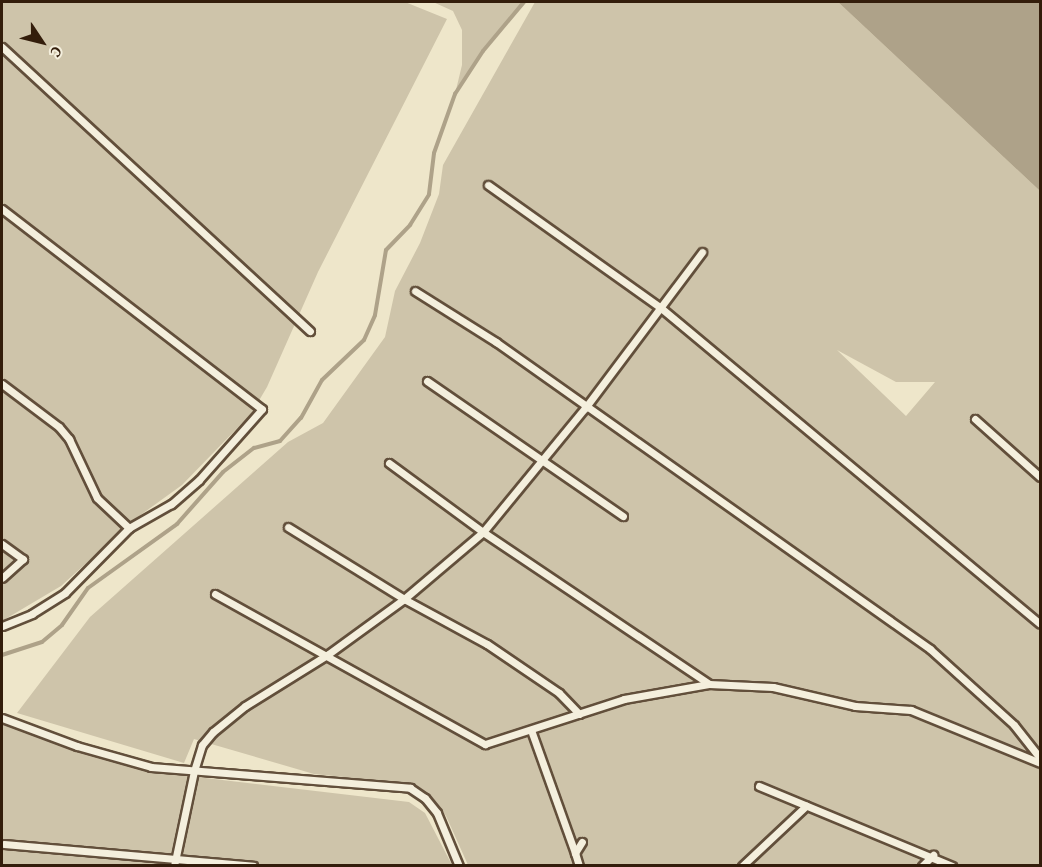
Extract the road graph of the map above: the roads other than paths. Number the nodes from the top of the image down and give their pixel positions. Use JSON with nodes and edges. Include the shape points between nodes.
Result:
{"nodes":[{"id":1,"x":2,"y":47,"type":"edge"},
{"id":2,"x":488,"y":185,"type":"dead end"},
{"id":3,"x":2,"y":208,"type":"edge"},
{"id":4,"x":702,"y":252,"type":"dead end"},
{"id":5,"x":415,"y":291,"type":"dead end"},
{"id":6,"x":661,"y":308,"type":"junction"},
{"id":7,"x":310,"y":331,"type":"dead end"},
{"id":8,"x":427,"y":381,"type":"dead end"},
{"id":9,"x":2,"y":384,"type":"edge"},
{"id":10,"x":585,"y":408,"type":"junction"},
{"id":11,"x":975,"y":419,"type":"dead end"},
{"id":12,"x":543,"y":461,"type":"junction"},
{"id":13,"x":389,"y":463,"type":"dead end"},
{"id":14,"x":1041,"y":477,"type":"edge"},
{"id":15,"x":623,"y":516,"type":"dead end"},
{"id":16,"x":288,"y":527,"type":"dead end"},
{"id":17,"x":129,"y":528,"type":"junction"},
{"id":18,"x":483,"y":532,"type":"junction"},
{"id":19,"x":2,"y":544,"type":"edge"},
{"id":20,"x":2,"y":578,"type":"edge"},
{"id":21,"x":215,"y":594,"type":"dead end"},
{"id":22,"x":404,"y":599,"type":"junction"},
{"id":23,"x":1041,"y":624,"type":"edge"},
{"id":24,"x":2,"y":626,"type":"edge"},
{"id":25,"x":327,"y":655,"type":"junction"},
{"id":26,"x":709,"y":684,"type":"junction"},
{"id":27,"x":579,"y":714,"type":"junction"},
{"id":28,"x":2,"y":718,"type":"edge"},
{"id":29,"x":531,"y":730,"type":"junction"},
{"id":30,"x":1041,"y":758,"type":"edge"},
{"id":31,"x":1041,"y":763,"type":"edge"},
{"id":32,"x":194,"y":771,"type":"junction"},
{"id":33,"x":759,"y":786,"type":"dead end"},
{"id":34,"x":806,"y":806,"type":"junction"},
{"id":35,"x":582,"y":842,"type":"dead end"},
{"id":36,"x":4,"y":844,"type":"dead end"},
{"id":37,"x":575,"y":854,"type":"junction"},
{"id":38,"x":933,"y":855,"type":"junction"},
{"id":39,"x":174,"y":862,"type":"edge"},
{"id":40,"x":253,"y":866,"type":"edge"},
{"id":41,"x":459,"y":866,"type":"edge"},
{"id":42,"x":579,"y":866,"type":"edge"},
{"id":43,"x":742,"y":866,"type":"edge"},
{"id":44,"x":922,"y":866,"type":"edge"},
{"id":45,"x":952,"y":866,"type":"edge"}],
"edges":[{"from":1,"to":7,"type":"lane"},
{"from":2,"to":6,"type":"lane"},
{"from":3,"to":17,"type":"lane","via":[[262,409],[199,480],[171,504]]},
{"from":4,"to":6,"type":"lane"},
{"from":5,"to":10,"type":"lane","via":[[496,342]]},
{"from":6,"to":10,"type":"lane"},
{"from":6,"to":23,"type":"lane"},
{"from":8,"to":12,"type":"lane"},
{"from":9,"to":17,"type":"lane","via":[[64,433],[97,498]]},
{"from":10,"to":12,"type":"lane"},
{"from":10,"to":30,"type":"lane","via":[[930,650],[1014,725]]},
{"from":11,"to":14,"type":"lane"},
{"from":12,"to":15,"type":"lane"},
{"from":12,"to":18,"type":"lane"},
{"from":13,"to":18,"type":"lane"},
{"from":16,"to":22,"type":"lane"},
{"from":17,"to":24,"type":"lane","via":[[65,593],[32,614]]},
{"from":18,"to":22,"type":"lane"},
{"from":18,"to":26,"type":"lane"},
{"from":19,"to":20,"type":"lane","via":[[23,559]]},
{"from":21,"to":25,"type":"lane"},
{"from":22,"to":25,"type":"lane"},
{"from":22,"to":27,"type":"lane","via":[[487,644],[559,693]]},
{"from":25,"to":29,"type":"lane","via":[[485,744]]},
{"from":25,"to":32,"type":"lane","via":[[245,706],[213,732],[202,746]]},
{"from":26,"to":27,"type":"lane","via":[[624,699]]},
{"from":26,"to":31,"type":"lane","via":[[773,687],[855,706],[911,710]]},
{"from":27,"to":29,"type":"lane"},
{"from":28,"to":32,"type":"lane","via":[[77,746],[141,764]]},
{"from":29,"to":37,"type":"lane"},
{"from":32,"to":39,"type":"lane"},
{"from":32,"to":41,"type":"lane","via":[[410,789],[425,798],[437,813]]},
{"from":33,"to":34,"type":"lane"},
{"from":34,"to":38,"type":"lane"},
{"from":34,"to":43,"type":"lane"},
{"from":35,"to":37,"type":"lane"},
{"from":36,"to":39,"type":"lane"},
{"from":37,"to":42,"type":"lane"},
{"from":38,"to":44,"type":"lane"},
{"from":38,"to":45,"type":"lane"},
{"from":39,"to":40,"type":"lane"}]}
